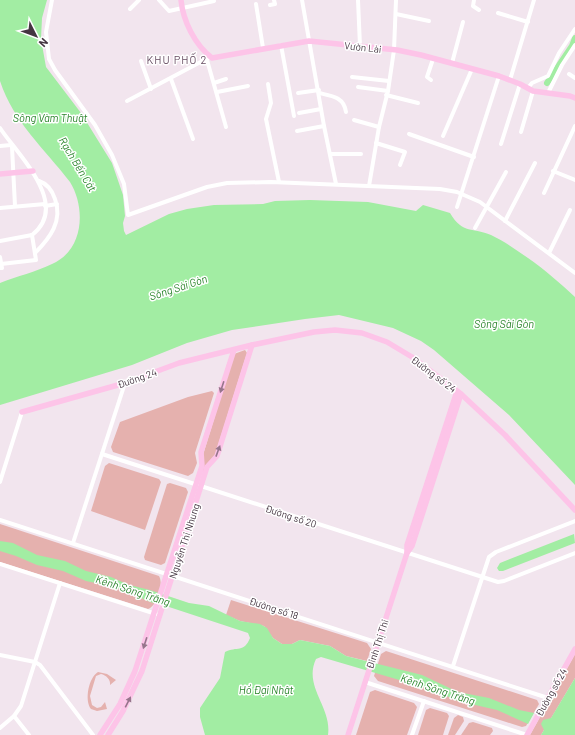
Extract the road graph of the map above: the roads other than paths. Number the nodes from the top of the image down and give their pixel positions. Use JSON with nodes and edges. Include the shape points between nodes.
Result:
{"nodes":[{"id":1,"x":52,"y":0,"type":"edge"},
{"id":2,"x":139,"y":0,"type":"edge"},
{"id":3,"x":158,"y":0,"type":"edge"},
{"id":4,"x":181,"y":0,"type":"edge"},
{"id":5,"x":274,"y":0,"type":"edge"},
{"id":6,"x":302,"y":0,"type":"edge"},
{"id":7,"x":358,"y":0,"type":"edge"},
{"id":8,"x":396,"y":0,"type":"edge"},
{"id":9,"x":474,"y":0,"type":"edge"},
{"id":10,"x":534,"y":0,"type":"edge"},
{"id":11,"x":214,"y":1,"type":"edge"},
{"id":12,"x":195,"y":2,"type":"edge"},
{"id":13,"x":256,"y":4,"type":"dead end"},
{"id":14,"x":270,"y":6,"type":"dead end"},
{"id":15,"x":182,"y":7,"type":"junction"},
{"id":16,"x":130,"y":9,"type":"dead end"},
{"id":17,"x":479,"y":10,"type":"dead end"},
{"id":18,"x":498,"y":13,"type":"dead end"},
{"id":19,"x":396,"y":14,"type":"junction"},
{"id":20,"x":429,"y":21,"type":"dead end"},
{"id":21,"x":463,"y":22,"type":"dead end"},
{"id":22,"x":528,"y":22,"type":"junction"},
{"id":23,"x":575,"y":29,"type":"edge"},
{"id":24,"x":309,"y":40,"type":"junction"},
{"id":25,"x":281,"y":44,"type":"junction"},
{"id":26,"x":575,"y":45,"type":"edge"},
{"id":27,"x":360,"y":46,"type":"junction"},
{"id":28,"x":263,"y":48,"type":"junction"},
{"id":29,"x":394,"y":50,"type":"junction"},
{"id":30,"x":208,"y":59,"type":"junction"},
{"id":31,"x":433,"y":59,"type":"junction"},
{"id":32,"x":141,"y":61,"type":"dead end"},
{"id":33,"x":452,"y":64,"type":"junction"},
{"id":34,"x":472,"y":69,"type":"junction"},
{"id":35,"x":569,"y":74,"type":"dead end"},
{"id":36,"x":499,"y":76,"type":"junction"},
{"id":37,"x":352,"y":77,"type":"dead end"},
{"id":38,"x":226,"y":78,"type":"dead end"},
{"id":39,"x":575,"y":78,"type":"edge"},
{"id":40,"x":171,"y":79,"type":"junction"},
{"id":41,"x":431,"y":80,"type":"dead end"},
{"id":42,"x":510,"y":80,"type":"junction"},
{"id":43,"x":389,"y":81,"type":"junction"},
{"id":44,"x":214,"y":83,"type":"junction"},
{"id":45,"x":268,"y":84,"type":"dead end"},
{"id":46,"x":520,"y":84,"type":"junction"},
{"id":47,"x":248,"y":86,"type":"dead end"},
{"id":48,"x":358,"y":86,"type":"dead end"},
{"id":49,"x":150,"y":88,"type":"junction"},
{"id":50,"x":530,"y":89,"type":"junction"},
{"id":51,"x":216,"y":92,"type":"junction"},
{"id":52,"x":319,"y":92,"type":"junction"},
{"id":53,"x":298,"y":93,"type":"dead end"},
{"id":54,"x":387,"y":93,"type":"junction"},
{"id":55,"x":548,"y":93,"type":"junction"},
{"id":56,"x":575,"y":98,"type":"edge"},
{"id":57,"x":127,"y":101,"type":"dead end"},
{"id":58,"x":418,"y":103,"type":"dead end"},
{"id":59,"x":321,"y":109,"type":"junction"},
{"id":60,"x":346,"y":112,"type":"dead end"},
{"id":61,"x":299,"y":113,"type":"dead end"},
{"id":62,"x":294,"y":116,"type":"dead end"},
{"id":63,"x":354,"y":120,"type":"dead end"},
{"id":64,"x":324,"y":126,"type":"junction"},
{"id":65,"x":575,"y":126,"type":"edge"},
{"id":66,"x":226,"y":127,"type":"dead end"},
{"id":67,"x":379,"y":127,"type":"junction"},
{"id":68,"x":0,"y":128,"type":"edge"},
{"id":69,"x":296,"y":131,"type":"dead end"},
{"id":70,"x":521,"y":132,"type":"dead end"},
{"id":71,"x":409,"y":134,"type":"dead end"},
{"id":72,"x":443,"y":136,"type":"dead end"},
{"id":73,"x":193,"y":139,"type":"dead end"},
{"id":74,"x":376,"y":143,"type":"junction"},
{"id":75,"x":501,"y":144,"type":"dead end"},
{"id":76,"x":0,"y":146,"type":"edge"},
{"id":77,"x":12,"y":146,"type":"junction"},
{"id":78,"x":330,"y":154,"type":"junction"},
{"id":79,"x":361,"y":154,"type":"dead end"},
{"id":80,"x":474,"y":157,"type":"junction"},
{"id":81,"x":535,"y":163,"type":"dead end"},
{"id":82,"x":400,"y":165,"type":"dead end"},
{"id":83,"x":33,"y":171,"type":"junction"},
{"id":84,"x":553,"y":171,"type":"junction"},
{"id":85,"x":506,"y":172,"type":"dead end"},
{"id":86,"x":13,"y":173,"type":"junction"},
{"id":87,"x":0,"y":174,"type":"edge"},
{"id":88,"x":575,"y":180,"type":"edge"},
{"id":89,"x":39,"y":181,"type":"junction"},
{"id":90,"x":279,"y":182,"type":"junction"},
{"id":91,"x":336,"y":184,"type":"junction"},
{"id":92,"x":369,"y":186,"type":"junction"},
{"id":93,"x":544,"y":193,"type":"dead end"},
{"id":94,"x":462,"y":194,"type":"junction"},
{"id":95,"x":57,"y":204,"type":"junction"},
{"id":96,"x":45,"y":205,"type":"junction"},
{"id":97,"x":15,"y":206,"type":"junction"},
{"id":98,"x":457,"y":207,"type":"dead end"},
{"id":99,"x":487,"y":207,"type":"junction"},
{"id":100,"x":0,"y":208,"type":"edge"},
{"id":101,"x":570,"y":210,"type":"dead end"},
{"id":102,"x":505,"y":221,"type":"junction"},
{"id":103,"x":475,"y":228,"type":"dead end"},
{"id":104,"x":32,"y":235,"type":"junction"},
{"id":105,"x":0,"y":241,"type":"edge"},
{"id":106,"x":35,"y":253,"type":"junction"},
{"id":107,"x":549,"y":253,"type":"junction"},
{"id":108,"x":0,"y":257,"type":"edge"},
{"id":109,"x":1,"y":266,"type":"edge"},
{"id":110,"x":575,"y":273,"type":"edge"},
{"id":111,"x":252,"y":345,"type":"junction"},
{"id":112,"x":234,"y":350,"type":"junction"},
{"id":113,"x":125,"y":383,"type":"junction"},
{"id":114,"x":459,"y":393,"type":"junction"},
{"id":115,"x":22,"y":412,"type":"joint"},
{"id":116,"x":102,"y":454,"type":"junction"},
{"id":117,"x":0,"y":482,"type":"edge"},
{"id":118,"x":199,"y":485,"type":"junction"},
{"id":119,"x":575,"y":510,"type":"edge"},
{"id":120,"x":0,"y":520,"type":"edge"},
{"id":121,"x":575,"y":521,"type":"edge"},
{"id":122,"x":73,"y":543,"type":"junction"},
{"id":123,"x":407,"y":553,"type":"junction"},
{"id":124,"x":575,"y":553,"type":"edge"},
{"id":125,"x":0,"y":564,"type":"edge"},
{"id":126,"x":170,"y":575,"type":"junction"},
{"id":127,"x":481,"y":577,"type":"junction"},
{"id":128,"x":60,"y":583,"type":"junction"},
{"id":129,"x":157,"y":614,"type":"junction"},
{"id":130,"x":378,"y":642,"type":"junction"},
{"id":131,"x":575,"y":649,"type":"edge"},
{"id":132,"x":0,"y":655,"type":"edge"},
{"id":133,"x":35,"y":662,"type":"junction"},
{"id":134,"x":453,"y":666,"type":"junction"},
{"id":135,"x":365,"y":682,"type":"junction"},
{"id":136,"x":548,"y":698,"type":"junction"},
{"id":137,"x":424,"y":701,"type":"junction"},
{"id":138,"x":14,"y":716,"type":"junction"},
{"id":139,"x":0,"y":728,"type":"edge"},
{"id":140,"x":29,"y":735,"type":"edge"},
{"id":141,"x":93,"y":735,"type":"edge"},
{"id":142,"x":100,"y":735,"type":"edge"},
{"id":143,"x":108,"y":735,"type":"edge"},
{"id":144,"x":348,"y":735,"type":"edge"},
{"id":145,"x":412,"y":735,"type":"edge"},
{"id":146,"x":527,"y":735,"type":"edge"}],
"edges":[{"from":1,"to":90,"type":"street","via":[[46,32],[49,59],[112,155],[124,184],[128,214],[207,187],[227,183]]},
{"from":2,"to":16,"type":"street"},
{"from":3,"to":15,"type":"street","via":[[170,12]]},
{"from":4,"to":15,"type":"street"},
{"from":5,"to":14,"type":"street","via":[[275,4]]},
{"from":6,"to":24,"type":"street"},
{"from":7,"to":27,"type":"street"},
{"from":8,"to":19,"type":"street"},
{"from":9,"to":17,"type":"street","via":[[473,6]]},
{"from":10,"to":22,"type":"street"},
{"from":11,"to":12,"type":"street"},
{"from":12,"to":15,"type":"street"},
{"from":13,"to":28,"type":"street"},
{"from":15,"to":30,"type":"street","via":[[193,37]]},
{"from":18,"to":22,"type":"street"},
{"from":19,"to":20,"type":"street"},
{"from":19,"to":29,"type":"street"},
{"from":21,"to":33,"type":"street"},
{"from":22,"to":42,"type":"street"},
{"from":23,"to":50,"type":"street","via":[[548,76],[532,83]]},
{"from":24,"to":25,"type":"street","name":"Vườn Lài"},
{"from":24,"to":27,"type":"street","name":"Vườn Lài"},
{"from":24,"to":52,"type":"street"},
{"from":25,"to":28,"type":"street","name":"Vườn Lài"},
{"from":25,"to":62,"type":"street"},
{"from":26,"to":55,"type":"street"},
{"from":27,"to":29,"type":"street","name":"Vườn Lài"},
{"from":28,"to":30,"type":"street","name":"Vườn Lài"},
{"from":29,"to":31,"type":"street","name":"Vườn Lài"},
{"from":29,"to":43,"type":"street"},
{"from":30,"to":40,"type":"street"},
{"from":30,"to":44,"type":"street"},
{"from":31,"to":33,"type":"street","name":"Vườn Lài"},
{"from":31,"to":41,"type":"street","via":[[427,77]]},
{"from":32,"to":49,"type":"street"},
{"from":33,"to":34,"type":"street","name":"Vườn Lài"},
{"from":34,"to":36,"type":"street","name":"Vườn Lài"},
{"from":34,"to":72,"type":"street"},
{"from":35,"to":39,"type":"street"},
{"from":36,"to":42,"type":"street","name":"Vườn Lài"},
{"from":36,"to":80,"type":"street"},
{"from":37,"to":43,"type":"street"},
{"from":38,"to":44,"type":"street"},
{"from":40,"to":49,"type":"street"},
{"from":40,"to":73,"type":"street"},
{"from":42,"to":46,"type":"street","name":"Vườn Lài"},
{"from":43,"to":54,"type":"street"},
{"from":44,"to":51,"type":"street"},
{"from":45,"to":90,"type":"street","via":[[271,103],[266,119]]},
{"from":46,"to":50,"type":"street","name":"Vườn Lài"},
{"from":46,"to":75,"type":"street"},
{"from":47,"to":51,"type":"street"},
{"from":48,"to":54,"type":"street"},
{"from":49,"to":57,"type":"street"},
{"from":50,"to":55,"type":"street","name":"Vườn Lài"},
{"from":50,"to":70,"type":"street"},
{"from":51,"to":66,"type":"street"},
{"from":52,"to":53,"type":"street"},
{"from":52,"to":59,"type":"street"},
{"from":52,"to":60,"type":"street","via":[[341,99]]},
{"from":54,"to":58,"type":"street"},
{"from":54,"to":67,"type":"street"},
{"from":55,"to":56,"type":"street","name":"Vườn Lài"},
{"from":59,"to":61,"type":"street"},
{"from":59,"to":64,"type":"street"},
{"from":63,"to":67,"type":"street"},
{"from":64,"to":69,"type":"street"},
{"from":64,"to":78,"type":"street"},
{"from":65,"to":84,"type":"street"},
{"from":67,"to":74,"type":"street"},
{"from":68,"to":77,"type":"street"},
{"from":71,"to":80,"type":"street"},
{"from":74,"to":82,"type":"street","via":[[405,152]]},
{"from":74,"to":92,"type":"street"},
{"from":76,"to":77,"type":"street"},
{"from":77,"to":83,"type":"street"},
{"from":77,"to":86,"type":"street"},
{"from":78,"to":79,"type":"street"},
{"from":78,"to":91,"type":"street"},
{"from":80,"to":94,"type":"street"},
{"from":81,"to":102,"type":"street"},
{"from":83,"to":86,"type":"street"},
{"from":83,"to":89,"type":"street"},
{"from":84,"to":88,"type":"street"},
{"from":84,"to":93,"type":"street"},
{"from":85,"to":99,"type":"street"},
{"from":86,"to":87,"type":"street"},
{"from":86,"to":97,"type":"street"},
{"from":89,"to":95,"type":"street","via":[[52,190]]},
{"from":89,"to":96,"type":"street"},
{"from":90,"to":91,"type":"street"},
{"from":91,"to":92,"type":"street"},
{"from":92,"to":94,"type":"street","via":[[440,189]]},
{"from":94,"to":98,"type":"street"},
{"from":94,"to":99,"type":"street"},
{"from":95,"to":96,"type":"street"},
{"from":95,"to":106,"type":"street","via":[[58,216],[54,230]]},
{"from":96,"to":97,"type":"street"},
{"from":96,"to":104,"type":"street","via":[[44,222]]},
{"from":97,"to":100,"type":"street"},
{"from":99,"to":102,"type":"street"},
{"from":99,"to":103,"type":"street"},
{"from":101,"to":107,"type":"street"},
{"from":102,"to":107,"type":"street"},
{"from":104,"to":105,"type":"street"},
{"from":104,"to":106,"type":"street"},
{"from":106,"to":109,"type":"street","via":[[36,260]]},
{"from":107,"to":110,"type":"street"},
{"from":108,"to":109,"type":"street"},
{"from":111,"to":112,"type":"street","name":"Đường 24"},
{"from":111,"to":114,"type":"street","name":"Đường số 24","via":[[314,332],[335,330],[362,333],[387,342],[412,357]]},
{"from":118,"to":111,"type":"street","name":"Nguyễn Thị Nhung","one_way":true,"via":[[217,456]]},
{"from":112,"to":113,"type":"street","name":"Đường 24","via":[[179,363]]},
{"from":112,"to":118,"type":"street","name":"Nguyễn Thị Nhung","one_way":true,"via":[[201,452]]},
{"from":113,"to":115,"type":"street","name":"Đường 24"},
{"from":113,"to":116,"type":"street"},
{"from":114,"to":119,"type":"street","name":"Đường số 24","via":[[505,435]]},
{"from":114,"to":123,"type":"street","name":"Đinh Thị Thi","via":[[412,546]]},
{"from":115,"to":117,"type":"street"},
{"from":116,"to":118,"type":"street","name":"Đường số 20"},
{"from":116,"to":122,"type":"street"},
{"from":118,"to":123,"type":"street","name":"Đường số 20"},
{"from":118,"to":126,"type":"street","name":"Nguyễn Thị Nhung"},
{"from":120,"to":122,"type":"street","name":"Đường số 18"},
{"from":121,"to":127,"type":"street","via":[[492,554]]},
{"from":122,"to":126,"type":"street","name":"Đường số 18"},
{"from":123,"to":127,"type":"street","name":"Đường số 20"},
{"from":123,"to":130,"type":"street","name":"Đinh Thị Thi"},
{"from":124,"to":127,"type":"street","name":"Đường số 20","via":[[504,581],[498,582]]},
{"from":125,"to":128,"type":"street"},
{"from":126,"to":129,"type":"street","name":"Nguyễn Thị Nhung"},
{"from":126,"to":130,"type":"street","name":"Đường số 18"},
{"from":127,"to":134,"type":"street"},
{"from":128,"to":129,"type":"street"},
{"from":128,"to":133,"type":"street"},
{"from":129,"to":142,"type":"street","name":"Nguyễn Thị Nhung","one_way":true,"via":[[129,686]]},
{"from":143,"to":129,"type":"street","name":"Nguyễn Thị Nhung","one_way":true,"via":[[136,685]]},
{"from":130,"to":134,"type":"street","name":"Đường số 18"},
{"from":130,"to":135,"type":"street","name":"Đinh Thị Thi"},
{"from":131,"to":136,"type":"street","name":"Đường số 24"},
{"from":132,"to":133,"type":"street"},
{"from":133,"to":138,"type":"street","via":[[21,706]]},
{"from":133,"to":141,"type":"street","via":[[44,670]]},
{"from":134,"to":136,"type":"street","name":"Đường số 18"},
{"from":135,"to":137,"type":"street"},
{"from":135,"to":144,"type":"street","name":"Đinh Thị Thi"},
{"from":136,"to":146,"type":"street","name":"Đường số 24"},
{"from":137,"to":145,"type":"street"},
{"from":137,"to":146,"type":"street"},
{"from":138,"to":139,"type":"street"},
{"from":138,"to":140,"type":"street"}]}
